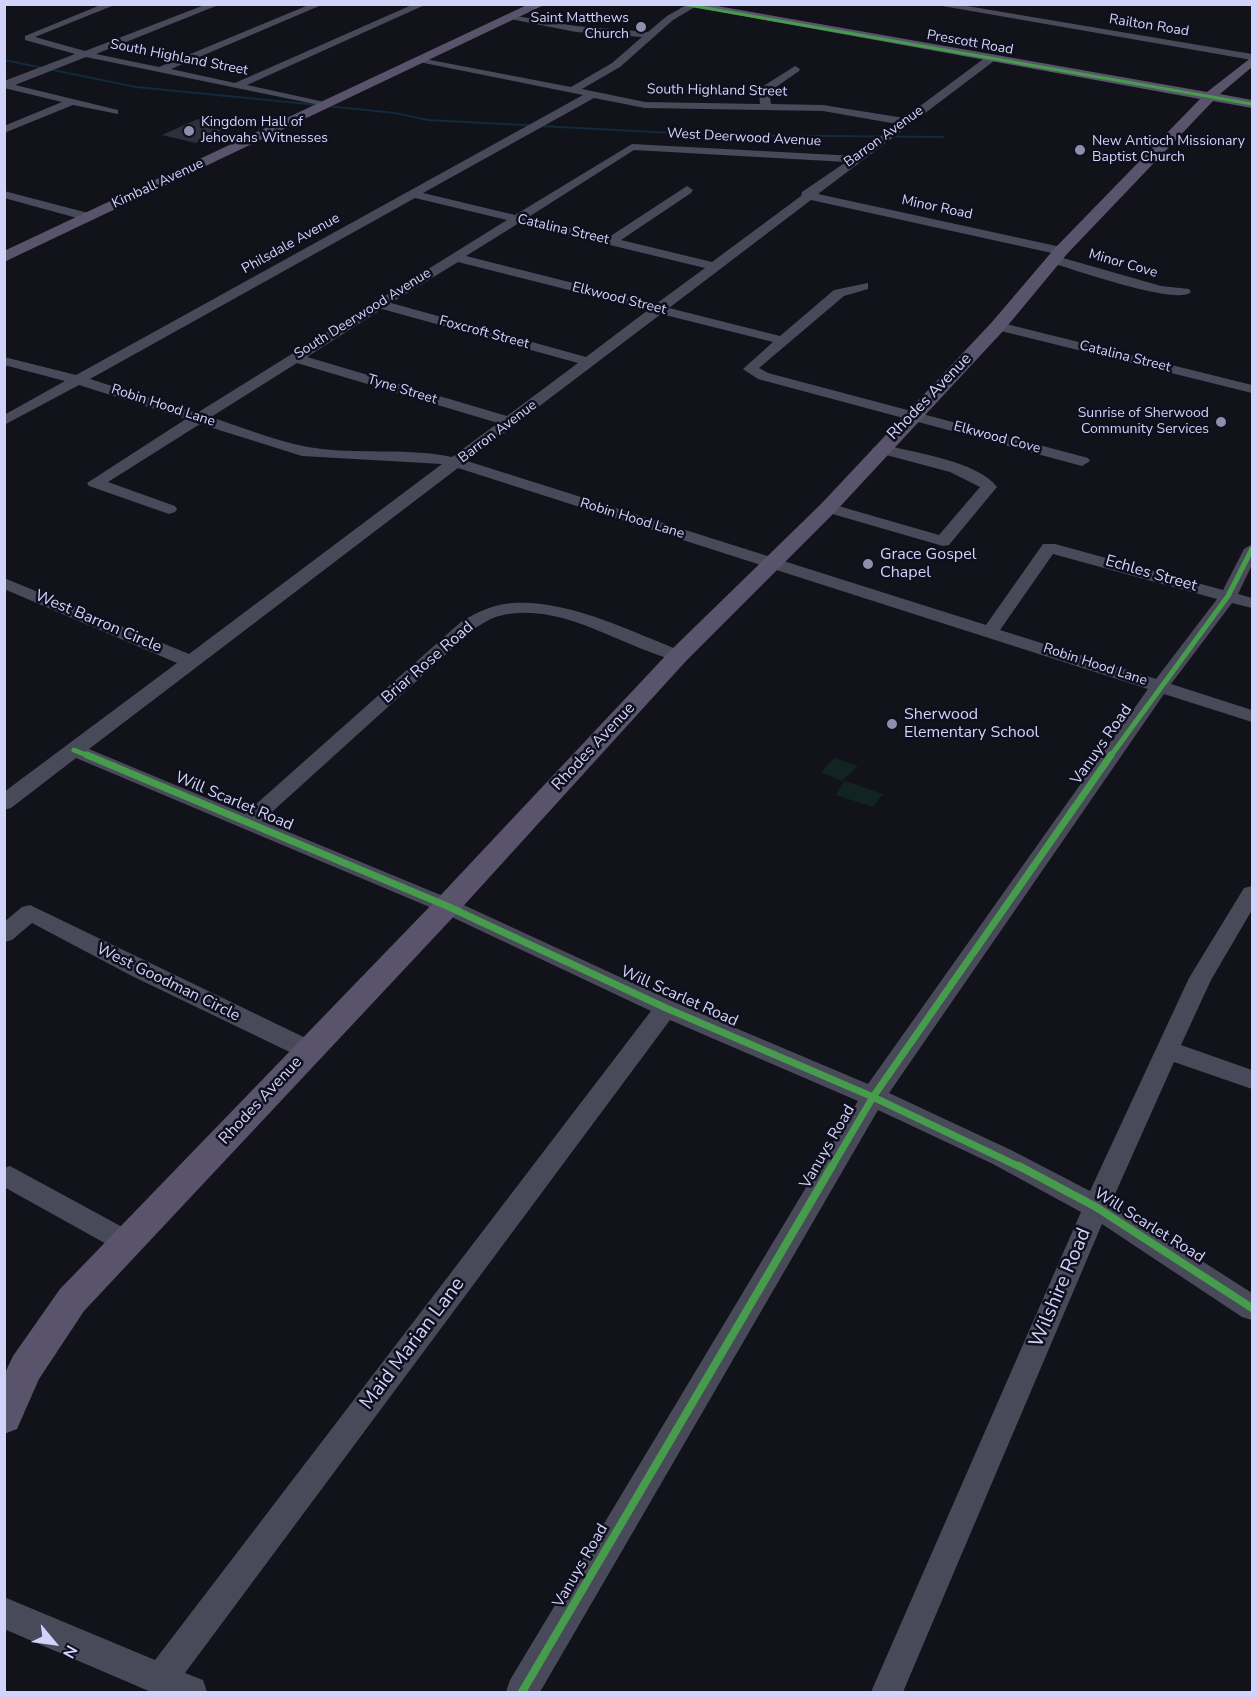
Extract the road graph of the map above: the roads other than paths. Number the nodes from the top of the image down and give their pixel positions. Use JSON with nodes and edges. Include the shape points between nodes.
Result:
{"nodes":[{"id":1,"x":113,"y":4,"type":"edge"},
{"id":2,"x":218,"y":4,"type":"edge"},
{"id":3,"x":320,"y":4,"type":"edge"},
{"id":4,"x":423,"y":4,"type":"edge"},
{"id":5,"x":540,"y":4,"type":"edge"},
{"id":6,"x":935,"y":4,"type":"edge"},
{"id":7,"x":690,"y":5,"type":"edge"},
{"id":8,"x":513,"y":17,"type":"junction"},
{"id":9,"x":650,"y":34,"type":"junction"},
{"id":10,"x":87,"y":55,"type":"junction"},
{"id":11,"x":990,"y":59,"type":"junction"},
{"id":12,"x":424,"y":60,"type":"junction"},
{"id":13,"x":1250,"y":63,"type":"edge"},
{"id":14,"x":795,"y":69,"type":"dead end"},
{"id":15,"x":158,"y":70,"type":"junction"},
{"id":16,"x":239,"y":85,"type":"junction"},
{"id":17,"x":4,"y":86,"type":"edge"},
{"id":18,"x":573,"y":90,"type":"junction"},
{"id":19,"x":593,"y":94,"type":"junction"},
{"id":20,"x":1209,"y":97,"type":"junction"},
{"id":21,"x":72,"y":102,"type":"junction"},
{"id":22,"x":1252,"y":104,"type":"edge"},
{"id":23,"x":325,"y":105,"type":"junction"},
{"id":24,"x":766,"y":108,"type":"junction"},
{"id":25,"x":114,"y":112,"type":"dead end"},
{"id":26,"x":906,"y":122,"type":"junction"},
{"id":27,"x":4,"y":130,"type":"edge"},
{"id":28,"x":632,"y":147,"type":"joint"},
{"id":29,"x":855,"y":159,"type":"junction"},
{"id":30,"x":687,"y":190,"type":"dead end"},
{"id":31,"x":4,"y":194,"type":"edge"},
{"id":32,"x":413,"y":194,"type":"junction"},
{"id":33,"x":806,"y":195,"type":"junction"},
{"id":34,"x":88,"y":217,"type":"junction"},
{"id":35,"x":514,"y":219,"type":"junction"},
{"id":36,"x":612,"y":241,"type":"junction"},
{"id":37,"x":1058,"y":255,"type":"junction"},
{"id":38,"x":4,"y":257,"type":"edge"},
{"id":39,"x":455,"y":257,"type":"junction"},
{"id":40,"x":712,"y":266,"type":"junction"},
{"id":41,"x":863,"y":286,"type":"dead end"},
{"id":42,"x":1184,"y":291,"type":"dead end"},
{"id":43,"x":378,"y":304,"type":"junction"},
{"id":44,"x":659,"y":309,"type":"junction"},
{"id":45,"x":998,"y":326,"type":"junction"},
{"id":46,"x":784,"y":341,"type":"junction"},
{"id":47,"x":292,"y":357,"type":"junction"},
{"id":48,"x":4,"y":361,"type":"edge"},
{"id":49,"x":590,"y":362,"type":"junction"},
{"id":50,"x":78,"y":380,"type":"junction"},
{"id":51,"x":1252,"y":389,"type":"edge"},
{"id":52,"x":912,"y":415,"type":"junction"},
{"id":53,"x":198,"y":417,"type":"junction"},
{"id":54,"x":4,"y":421,"type":"edge"},
{"id":55,"x":511,"y":422,"type":"junction"},
{"id":56,"x":880,"y":449,"type":"junction"},
{"id":57,"x":1082,"y":462,"type":"dead end"},
{"id":58,"x":457,"y":464,"type":"junction"},
{"id":59,"x":828,"y":508,"type":"junction"},
{"id":60,"x":169,"y":509,"type":"dead end"},
{"id":61,"x":1252,"y":549,"type":"edge"},
{"id":62,"x":774,"y":563,"type":"junction"},
{"id":63,"x":4,"y":583,"type":"edge"},
{"id":64,"x":1228,"y":596,"type":"junction"},
{"id":65,"x":1252,"y":603,"type":"edge"},
{"id":66,"x":990,"y":632,"type":"junction"},
{"id":67,"x":678,"y":656,"type":"junction"},
{"id":68,"x":191,"y":662,"type":"junction"},
{"id":69,"x":1160,"y":686,"type":"junction"},
{"id":70,"x":1252,"y":716,"type":"edge"},
{"id":71,"x":74,"y":750,"type":"junction"},
{"id":72,"x":6,"y":799,"type":"edge"},
{"id":73,"x":248,"y":822,"type":"junction"},
{"id":74,"x":1252,"y":893,"type":"edge"},
{"id":75,"x":447,"y":906,"type":"junction"},
{"id":76,"x":4,"y":934,"type":"edge"},
{"id":77,"x":666,"y":1008,"type":"junction"},
{"id":78,"x":308,"y":1050,"type":"junction"},
{"id":79,"x":1168,"y":1050,"type":"junction"},
{"id":80,"x":1252,"y":1080,"type":"edge"},
{"id":81,"x":873,"y":1097,"type":"junction"},
{"id":82,"x":10,"y":1176,"type":"dead end"},
{"id":83,"x":1096,"y":1207,"type":"junction"},
{"id":84,"x":128,"y":1243,"type":"junction"},
{"id":85,"x":1252,"y":1308,"type":"edge"},
{"id":86,"x":4,"y":1417,"type":"edge"},
{"id":87,"x":4,"y":1613,"type":"edge"},
{"id":88,"x":160,"y":1680,"type":"junction"},
{"id":89,"x":191,"y":1692,"type":"edge"},
{"id":90,"x":522,"y":1692,"type":"edge"},
{"id":91,"x":887,"y":1692,"type":"edge"}],
"edges":[{"from":1,"to":10,"type":"street","name":"South Highland Street","via":[[28,38]]},
{"from":2,"to":10,"type":"street"},
{"from":3,"to":15,"type":"street"},
{"from":4,"to":16,"type":"street"},
{"from":5,"to":8,"type":"main road","name":"Kimball Avenue"},
{"from":6,"to":13,"type":"street","name":"Railton Road"},
{"from":7,"to":9,"type":"street"},
{"from":7,"to":11,"type":"main road","name":"Prescott Road"},
{"from":8,"to":9,"type":"street","via":[[576,29]]},
{"from":8,"to":12,"type":"main road","name":"Kimball Avenue"},
{"from":9,"to":18,"type":"street","via":[[616,65]]},
{"from":10,"to":15,"type":"street","name":"South Highland Street"},
{"from":10,"to":17,"type":"street"},
{"from":11,"to":20,"type":"main road","name":"Prescott Road"},
{"from":11,"to":26,"type":"street","name":"Barron Avenue"},
{"from":12,"to":18,"type":"street","name":"South Highland Street"},
{"from":12,"to":23,"type":"main road","name":"Kimball Avenue"},
{"from":13,"to":20,"type":"main road"},
{"from":14,"to":24,"type":"street","via":[[766,88]]},
{"from":15,"to":16,"type":"street","name":"South Highland Street"},
{"from":16,"to":23,"type":"street","name":"South Highland Street"},
{"from":17,"to":21,"type":"street"},
{"from":18,"to":19,"type":"street","name":"South Highland Street"},
{"from":19,"to":24,"type":"street","name":"South Highland Street","via":[[666,107]]},
{"from":19,"to":32,"type":"street","name":"Philsdale Avenue"},
{"from":20,"to":22,"type":"main road","name":"Prescott Road"},
{"from":20,"to":37,"type":"main road","name":"Rhodes Avenue"},
{"from":21,"to":25,"type":"street"},
{"from":21,"to":27,"type":"street"},
{"from":23,"to":34,"type":"main road","name":"Kimball Avenue"},
{"from":24,"to":26,"type":"street","name":"South Highland Street","via":[[846,110]]},
{"from":26,"to":29,"type":"street","name":"Barron Avenue"},
{"from":28,"to":29,"type":"street","name":"West Deerwood Avenue"},
{"from":28,"to":35,"type":"street","name":"South Deerwood Avenue"},
{"from":29,"to":33,"type":"street","name":"Barron Avenue"},
{"from":30,"to":36,"type":"street"},
{"from":31,"to":34,"type":"street"},
{"from":32,"to":35,"type":"street","name":"Catalina Street"},
{"from":32,"to":50,"type":"street","name":"Philsdale Avenue"},
{"from":33,"to":37,"type":"street","name":"Minor Road"},
{"from":33,"to":40,"type":"street","name":"Barron Avenue"},
{"from":34,"to":38,"type":"main road","name":"Kimball Avenue"},
{"from":35,"to":36,"type":"street","name":"Catalina Street"},
{"from":35,"to":39,"type":"street","name":"South Deerwood Avenue"},
{"from":36,"to":40,"type":"street","name":"Catalina Street"},
{"from":37,"to":42,"type":"street","name":"Minor Cove","via":[[1160,290]]},
{"from":37,"to":45,"type":"main road","name":"Rhodes Avenue"},
{"from":39,"to":43,"type":"street","name":"South Deerwood Avenue"},
{"from":39,"to":44,"type":"street","name":"Elkwood Street"},
{"from":40,"to":44,"type":"street","name":"Barron Avenue"},
{"from":41,"to":46,"type":"street","via":[[839,293]]},
{"from":43,"to":47,"type":"street","name":"South Deerwood Avenue"},
{"from":43,"to":49,"type":"street","name":"Foxcroft Street"},
{"from":44,"to":46,"type":"street","name":"Elkwood Street"},
{"from":44,"to":49,"type":"street","name":"Barron Avenue"},
{"from":45,"to":51,"type":"street","name":"Catalina Street"},
{"from":45,"to":52,"type":"main road","name":"Rhodes Avenue"},
{"from":46,"to":52,"type":"street","via":[[750,369],[763,376]]},
{"from":47,"to":53,"type":"street","name":"South Deerwood Avenue"},
{"from":47,"to":55,"type":"street","name":"Tyne Street"},
{"from":48,"to":50,"type":"street","name":"Robin Hood Lane"},
{"from":49,"to":55,"type":"street","name":"Barron Avenue"},
{"from":50,"to":53,"type":"street","name":"Robin Hood Lane"},
{"from":50,"to":54,"type":"street","name":"Philsdale Avenue"},
{"from":52,"to":56,"type":"main road","name":"Rhodes Avenue"},
{"from":52,"to":57,"type":"street","name":"Elkwood Cove"},
{"from":53,"to":58,"type":"street","name":"Robin Hood Lane","via":[[327,456],[409,454]]},
{"from":53,"to":60,"type":"street","name":"South Deerwood Avenue","via":[[95,483]]},
{"from":55,"to":58,"type":"street","name":"Barron Avenue"},
{"from":56,"to":59,"type":"main road","name":"Rhodes Avenue"},
{"from":56,"to":59,"type":"street","via":[[949,467],[988,487],[944,541]]},
{"from":58,"to":62,"type":"street","name":"Robin Hood Lane"},
{"from":58,"to":68,"type":"street","name":"Barron Avenue"},
{"from":59,"to":62,"type":"main road","name":"Rhodes Avenue"},
{"from":61,"to":64,"type":"street","name":"Vanuys Road"},
{"from":62,"to":66,"type":"street","name":"Robin Hood Lane"},
{"from":62,"to":67,"type":"main road","name":"Rhodes Avenue"},
{"from":63,"to":68,"type":"street","name":"West Barron Circle"},
{"from":64,"to":65,"type":"street","name":"Echles Street"},
{"from":64,"to":66,"type":"street","name":"Echles Street","via":[[1049,548]]},
{"from":64,"to":69,"type":"street","name":"Vanuys Road"},
{"from":66,"to":69,"type":"street","name":"Robin Hood Lane"},
{"from":67,"to":73,"type":"street","name":"Briar Rose Road","via":[[562,614],[526,607],[493,611],[468,625]]},
{"from":67,"to":75,"type":"main road","name":"Rhodes Avenue"},
{"from":68,"to":71,"type":"street","name":"Barron Avenue"},
{"from":69,"to":70,"type":"street","name":"Robin Hood Lane"},
{"from":69,"to":81,"type":"street","name":"Vanuys Road"},
{"from":71,"to":72,"type":"street","name":"Barron Avenue"},
{"from":71,"to":73,"type":"street","name":"Will Scarlet Road"},
{"from":73,"to":75,"type":"street","name":"Will Scarlet Road"},
{"from":74,"to":79,"type":"street","name":"Wilshire Road","via":[[1200,978]]},
{"from":75,"to":77,"type":"street","name":"Will Scarlet Road"},
{"from":75,"to":78,"type":"main road","name":"Rhodes Avenue"},
{"from":76,"to":78,"type":"street","name":"West Goodman Circle","via":[[30,913]]},
{"from":77,"to":81,"type":"street","name":"Will Scarlet Road"},
{"from":77,"to":88,"type":"street","name":"Maid Marian Lane"},
{"from":78,"to":84,"type":"main road","name":"Rhodes Avenue"},
{"from":79,"to":80,"type":"street"},
{"from":79,"to":83,"type":"street","name":"Wilshire Road"},
{"from":81,"to":83,"type":"street","name":"Will Scarlet Road","via":[[1002,1157]]},
{"from":81,"to":90,"type":"street","name":"Vanuys Road"},
{"from":82,"to":84,"type":"street"},
{"from":83,"to":85,"type":"street","name":"Will Scarlet Road"},
{"from":83,"to":91,"type":"street","name":"Wilshire Road"},
{"from":84,"to":86,"type":"main road","name":"Rhodes Avenue","via":[[72,1300],[26,1368]]},
{"from":87,"to":88,"type":"street"},
{"from":88,"to":89,"type":"street"}]}
